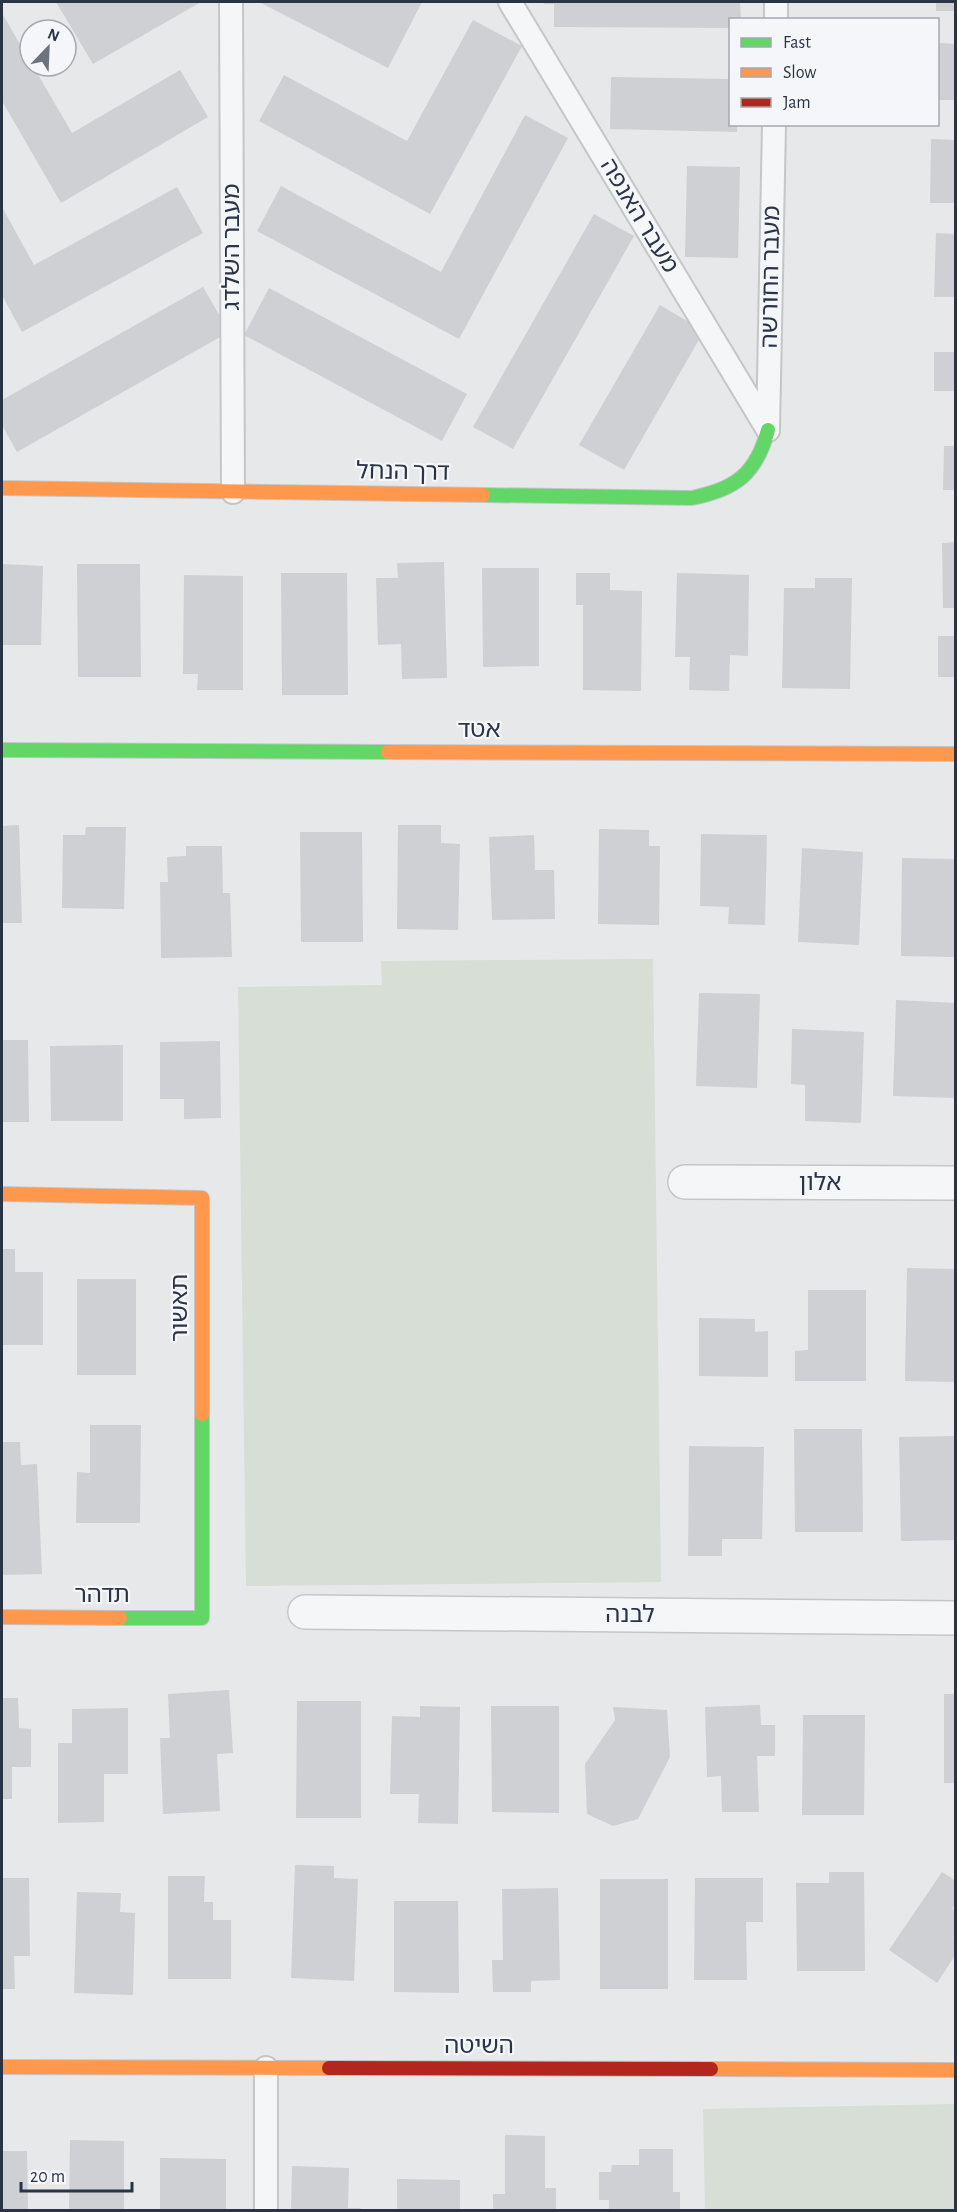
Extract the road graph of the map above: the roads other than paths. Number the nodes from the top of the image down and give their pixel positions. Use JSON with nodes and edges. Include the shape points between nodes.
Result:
{"nodes":[{"id":1,"x":231,"y":2,"type":"edge"},
{"id":2,"x":510,"y":2,"type":"edge"},
{"id":3,"x":776,"y":2,"type":"edge"},
{"id":4,"x":776,"y":18,"type":"edge"},
{"id":5,"x":774,"y":126,"type":"edge"},
{"id":6,"x":768,"y":430,"type":"junction"},
{"id":7,"x":2,"y":489,"type":"edge"},
{"id":8,"x":233,"y":492,"type":"junction"},
{"id":9,"x":2,"y":750,"type":"edge"},
{"id":10,"x":956,"y":754,"type":"edge"},
{"id":11,"x":684,"y":1182,"type":"dead end"},
{"id":12,"x":956,"y":1183,"type":"edge"},
{"id":13,"x":2,"y":1194,"type":"edge"},
{"id":14,"x":305,"y":1612,"type":"dead end"},
{"id":15,"x":2,"y":1617,"type":"edge"},
{"id":16,"x":202,"y":1618,"type":"joint"},
{"id":17,"x":956,"y":1618,"type":"edge"},
{"id":18,"x":2,"y":2067,"type":"edge"},
{"id":19,"x":266,"y":2068,"type":"junction"},
{"id":20,"x":956,"y":2070,"type":"edge"},
{"id":21,"x":266,"y":2211,"type":"edge"}],
"edges":[{"from":1,"to":8,"type":"lane","name":"מעבר השלדג"},
{"from":2,"to":6,"type":"lane","name":"מעבר האנפה"},
{"from":3,"to":4,"type":"lane"},
{"from":5,"to":6,"type":"lane","name":"מעבר החורשה"},
{"from":6,"to":8,"type":"street","name":"דרך הנחל","via":[[765,446],[751,471],[730,487],[692,498]]},
{"from":7,"to":8,"type":"street","name":"דרך הנחל"},
{"from":9,"to":10,"type":"street","name":"אטד"},
{"from":11,"to":12,"type":"street","name":"אלון"},
{"from":13,"to":16,"type":"street","name":"תאשור","via":[[202,1198]]},
{"from":14,"to":17,"type":"street","name":"לבנה"},
{"from":15,"to":16,"type":"street","name":"תדהר"},
{"from":18,"to":19,"type":"street","name":"השיטה"},
{"from":19,"to":20,"type":"street","name":"השיטה"},
{"from":19,"to":21,"type":"lane"}]}
